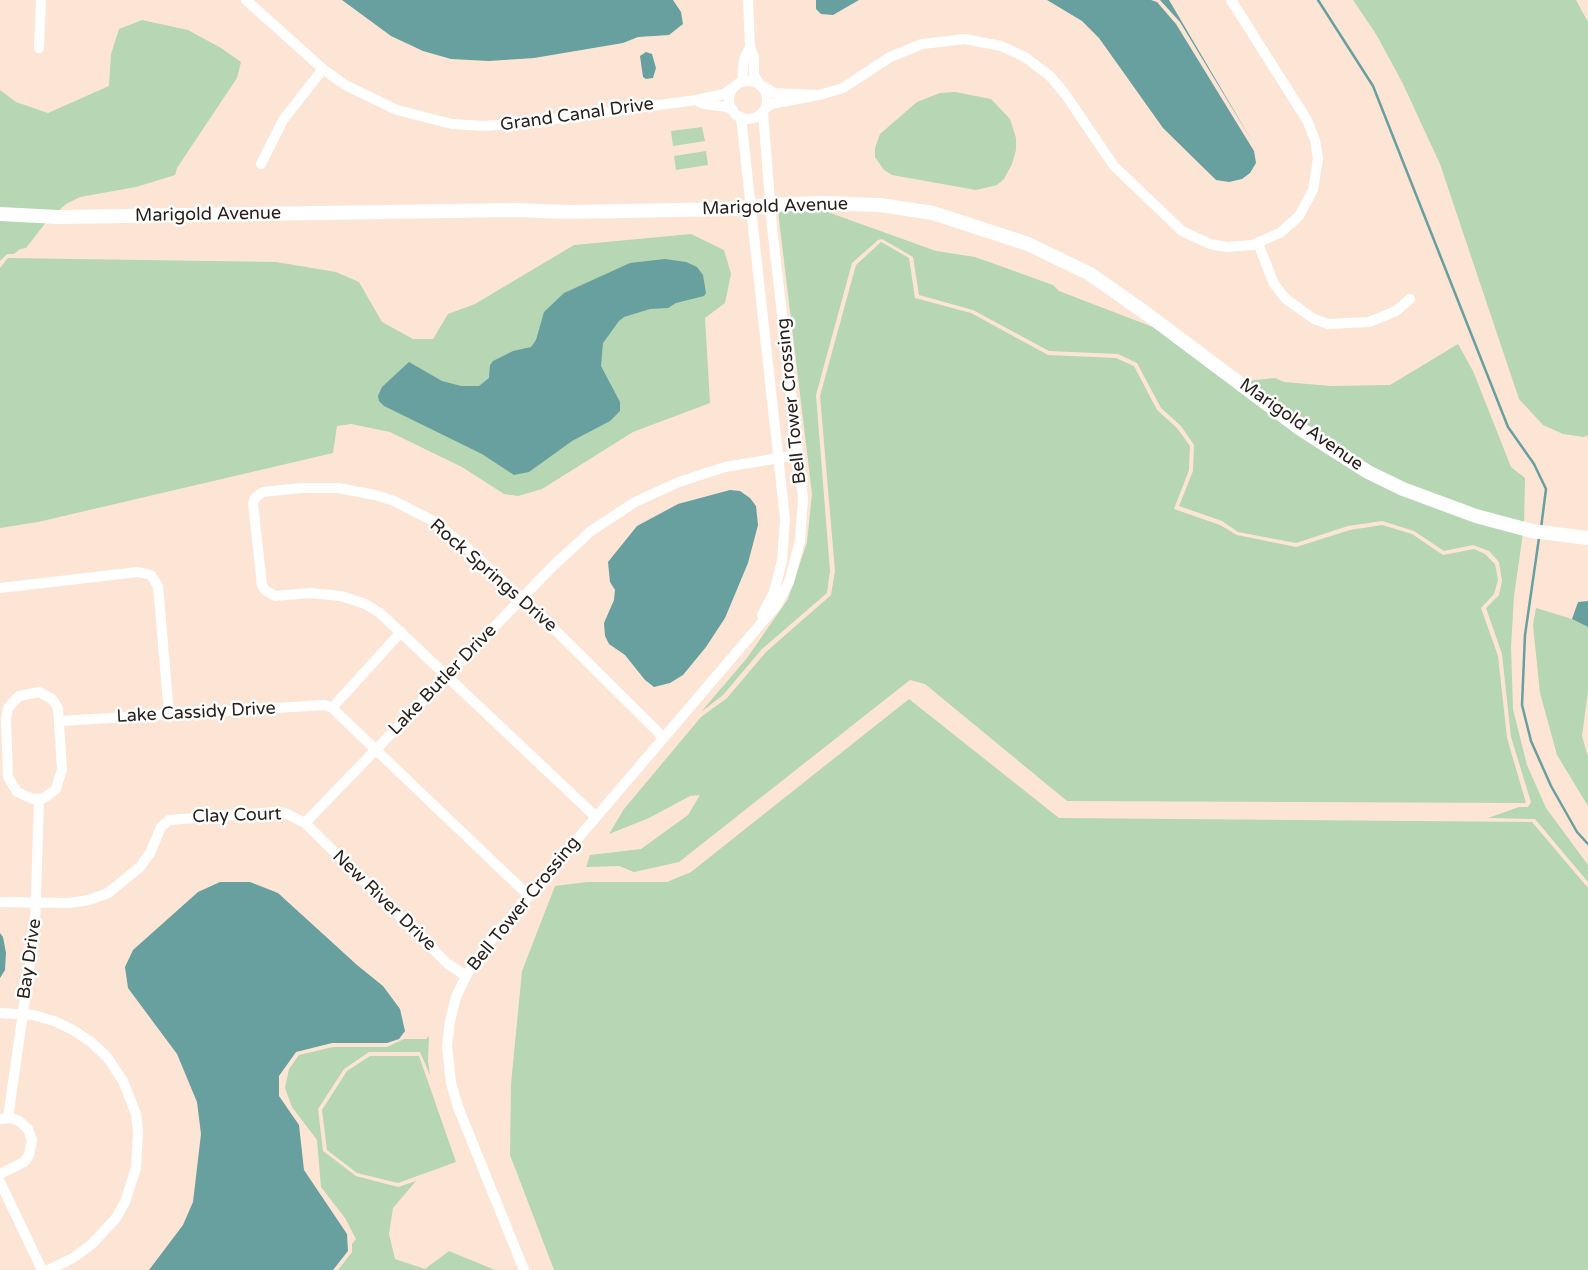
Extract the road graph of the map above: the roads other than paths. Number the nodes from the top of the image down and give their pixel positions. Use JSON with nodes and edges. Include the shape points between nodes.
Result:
{"nodes":[{"id":1,"x":41,"y":0,"type":"edge"},
{"id":2,"x":246,"y":0,"type":"edge"},
{"id":3,"x":748,"y":0,"type":"edge"},
{"id":4,"x":1231,"y":0,"type":"edge"},
{"id":5,"x":750,"y":47,"type":"junction"},
{"id":6,"x":39,"y":48,"type":"dead end"},
{"id":7,"x":323,"y":69,"type":"junction"},
{"id":8,"x":738,"y":84,"type":"junction"},
{"id":9,"x":761,"y":85,"type":"junction"},
{"id":10,"x":819,"y":95,"type":"junction"},
{"id":11,"x":696,"y":100,"type":"junction"},
{"id":12,"x":764,"y":111,"type":"junction"},
{"id":13,"x":737,"y":114,"type":"junction"},
{"id":14,"x":261,"y":164,"type":"dead end"},
{"id":15,"x":770,"y":205,"type":"junction"},
{"id":16,"x":750,"y":208,"type":"junction"},
{"id":17,"x":0,"y":214,"type":"edge"},
{"id":18,"x":1258,"y":243,"type":"junction"},
{"id":19,"x":779,"y":287,"type":"junction"},
{"id":20,"x":760,"y":290,"type":"junction"},
{"id":21,"x":1410,"y":299,"type":"dead end"},
{"id":22,"x":797,"y":455,"type":"junction"},
{"id":23,"x":777,"y":457,"type":"junction"},
{"id":24,"x":1588,"y":538,"type":"edge"},
{"id":25,"x":0,"y":588,"type":"edge"},
{"id":26,"x":520,"y":600,"type":"junction"},
{"id":27,"x":756,"y":627,"type":"junction"},
{"id":28,"x":401,"y":632,"type":"junction"},
{"id":29,"x":447,"y":676,"type":"junction"},
{"id":30,"x":331,"y":708,"type":"junction"},
{"id":31,"x":169,"y":714,"type":"junction"},
{"id":32,"x":3,"y":719,"type":"edge"},
{"id":33,"x":61,"y":722,"type":"junction"},
{"id":34,"x":663,"y":737,"type":"junction"},
{"id":35,"x":375,"y":750,"type":"junction"},
{"id":36,"x":39,"y":799,"type":"junction"},
{"id":37,"x":596,"y":817,"type":"junction"},
{"id":38,"x":305,"y":823,"type":"junction"},
{"id":39,"x":528,"y":896,"type":"junction"},
{"id":40,"x":0,"y":902,"type":"edge"},
{"id":41,"x":37,"y":904,"type":"junction"},
{"id":42,"x":466,"y":976,"type":"junction"},
{"id":43,"x":0,"y":1013,"type":"edge"},
{"id":44,"x":22,"y":1014,"type":"junction"},
{"id":45,"x":4,"y":1118,"type":"edge"},
{"id":46,"x":0,"y":1174,"type":"edge"},
{"id":47,"x":0,"y":1182,"type":"edge"},
{"id":48,"x":42,"y":1270,"type":"edge"},
{"id":49,"x":48,"y":1270,"type":"edge"},
{"id":50,"x":524,"y":1270,"type":"edge"}],
"edges":[{"from":1,"to":6,"type":"street"},
{"from":2,"to":7,"type":"street","name":"Grand Canal Drive"},
{"from":3,"to":5,"type":"street"},
{"from":4,"to":18,"type":"street","via":[[1307,120],[1317,149],[1315,180],[1304,208],[1286,229]]},
{"from":5,"to":8,"type":"street"},
{"from":5,"to":9,"type":"street","via":[[754,76]]},
{"from":7,"to":11,"type":"street","name":"Grand Canal Drive","via":[[397,110],[465,125],[526,123]]},
{"from":7,"to":14,"type":"street","via":[[283,120]]},
{"from":8,"to":9,"type":"street","via":[[750,80]]},
{"from":8,"to":11,"type":"street","name":"Grand Canal Drive","via":[[724,94]]},
{"from":8,"to":13,"type":"street","via":[[729,98]]},
{"from":9,"to":10,"type":"street","via":[[774,93]]},
{"from":9,"to":12,"type":"street","via":[[768,100]]},
{"from":10,"to":12,"type":"street","via":[[771,104]]},
{"from":10,"to":18,"type":"street","via":[[843,88],[890,57],[922,44],[965,39],[1000,46],[1050,76],[1114,166],[1182,231],[1219,246]]},
{"from":11,"to":13,"type":"street","name":"Grand Canal Drive"},
{"from":12,"to":13,"type":"street","via":[[753,118]]},
{"from":12,"to":15,"type":"street","name":"Bell Tower Crossing"},
{"from":13,"to":16,"type":"street","name":"Bell Tower Crossing"},
{"from":15,"to":16,"type":"main road","name":"Marigold Avenue"},
{"from":15,"to":19,"type":"street","name":"Bell Tower Crossing"},
{"from":15,"to":24,"type":"main road","name":"Marigold Avenue","via":[[856,203],[918,210],[1028,244],[1120,294],[1351,463],[1439,503],[1525,529]]},
{"from":16,"to":17,"type":"main road","name":"Marigold Avenue"},
{"from":16,"to":20,"type":"street","name":"Bell Tower Crossing"},
{"from":18,"to":21,"type":"street","via":[[1274,284],[1314,319],[1328,324],[1369,322],[1396,311]]},
{"from":19,"to":20,"type":"street"},
{"from":19,"to":22,"type":"street","name":"Bell Tower Crossing"},
{"from":20,"to":23,"type":"street","name":"Bell Tower Crossing"},
{"from":22,"to":23,"type":"street","name":"Lake Butler Drive"},
{"from":22,"to":27,"type":"street","name":"Bell Tower Crossing","via":[[803,498],[796,561],[776,606]]},
{"from":23,"to":26,"type":"street","name":"Lake Butler Drive","via":[[709,471],[635,502],[571,548]]},
{"from":23,"to":27,"type":"street","name":"Bell Tower Crossing","via":[[785,519],[782,561],[774,592]]},
{"from":25,"to":31,"type":"street","via":[[138,572],[151,575],[158,586]]},
{"from":26,"to":28,"type":"street","name":"Rock Springs Drive","via":[[450,534],[394,501],[319,487],[263,492],[255,498],[265,590],[275,596],[310,593],[349,598],[380,613]]},
{"from":26,"to":29,"type":"street","name":"Lake Butler Drive"},
{"from":26,"to":34,"type":"street","name":"Rock Springs Drive"},
{"from":27,"to":34,"type":"street","name":"Bell Tower Crossing"},
{"from":28,"to":29,"type":"street","name":"Rock Springs Drive"},
{"from":28,"to":30,"type":"street"},
{"from":29,"to":35,"type":"street","name":"Lake Butler Drive"},
{"from":29,"to":37,"type":"street","name":"Rock Springs Drive"},
{"from":30,"to":31,"type":"street","name":"Lake Cassidy Drive"},
{"from":30,"to":35,"type":"street"},
{"from":31,"to":33,"type":"street","name":"Lake Cassidy Drive"},
{"from":32,"to":33,"type":"street","via":[[14,699],[34,692],[52,699]]},
{"from":32,"to":36,"type":"street","via":[[10,782],[22,795]]},
{"from":33,"to":36,"type":"street","via":[[61,778],[56,789]]},
{"from":34,"to":37,"type":"street","name":"Bell Tower Crossing"},
{"from":35,"to":38,"type":"street","name":"Clay Court"},
{"from":35,"to":39,"type":"street"},
{"from":36,"to":41,"type":"street","name":"Bay Drive"},
{"from":37,"to":39,"type":"street","name":"Bell Tower Crossing"},
{"from":38,"to":41,"type":"street","name":"Clay Court","via":[[276,812],[169,820],[140,867],[116,888],[89,900]]},
{"from":38,"to":42,"type":"street","name":"New River Drive","via":[[448,964]]},
{"from":39,"to":42,"type":"street","name":"Bell Tower Crossing"},
{"from":40,"to":41,"type":"street","name":"Clay Court"},
{"from":41,"to":44,"type":"street","name":"Bay Drive"},
{"from":42,"to":50,"type":"street","name":"Bell Tower Crossing","via":[[450,1021],[447,1059],[451,1083]]},
{"from":43,"to":44,"type":"street"},
{"from":44,"to":45,"type":"street","name":"Bay Drive"},
{"from":44,"to":49,"type":"street","via":[[64,1025],[99,1049],[123,1081],[138,1132],[132,1186],[116,1218],[83,1252]]},
{"from":45,"to":46,"type":"street","via":[[25,1126],[32,1148],[24,1162]]},
{"from":47,"to":48,"type":"street"}]}
